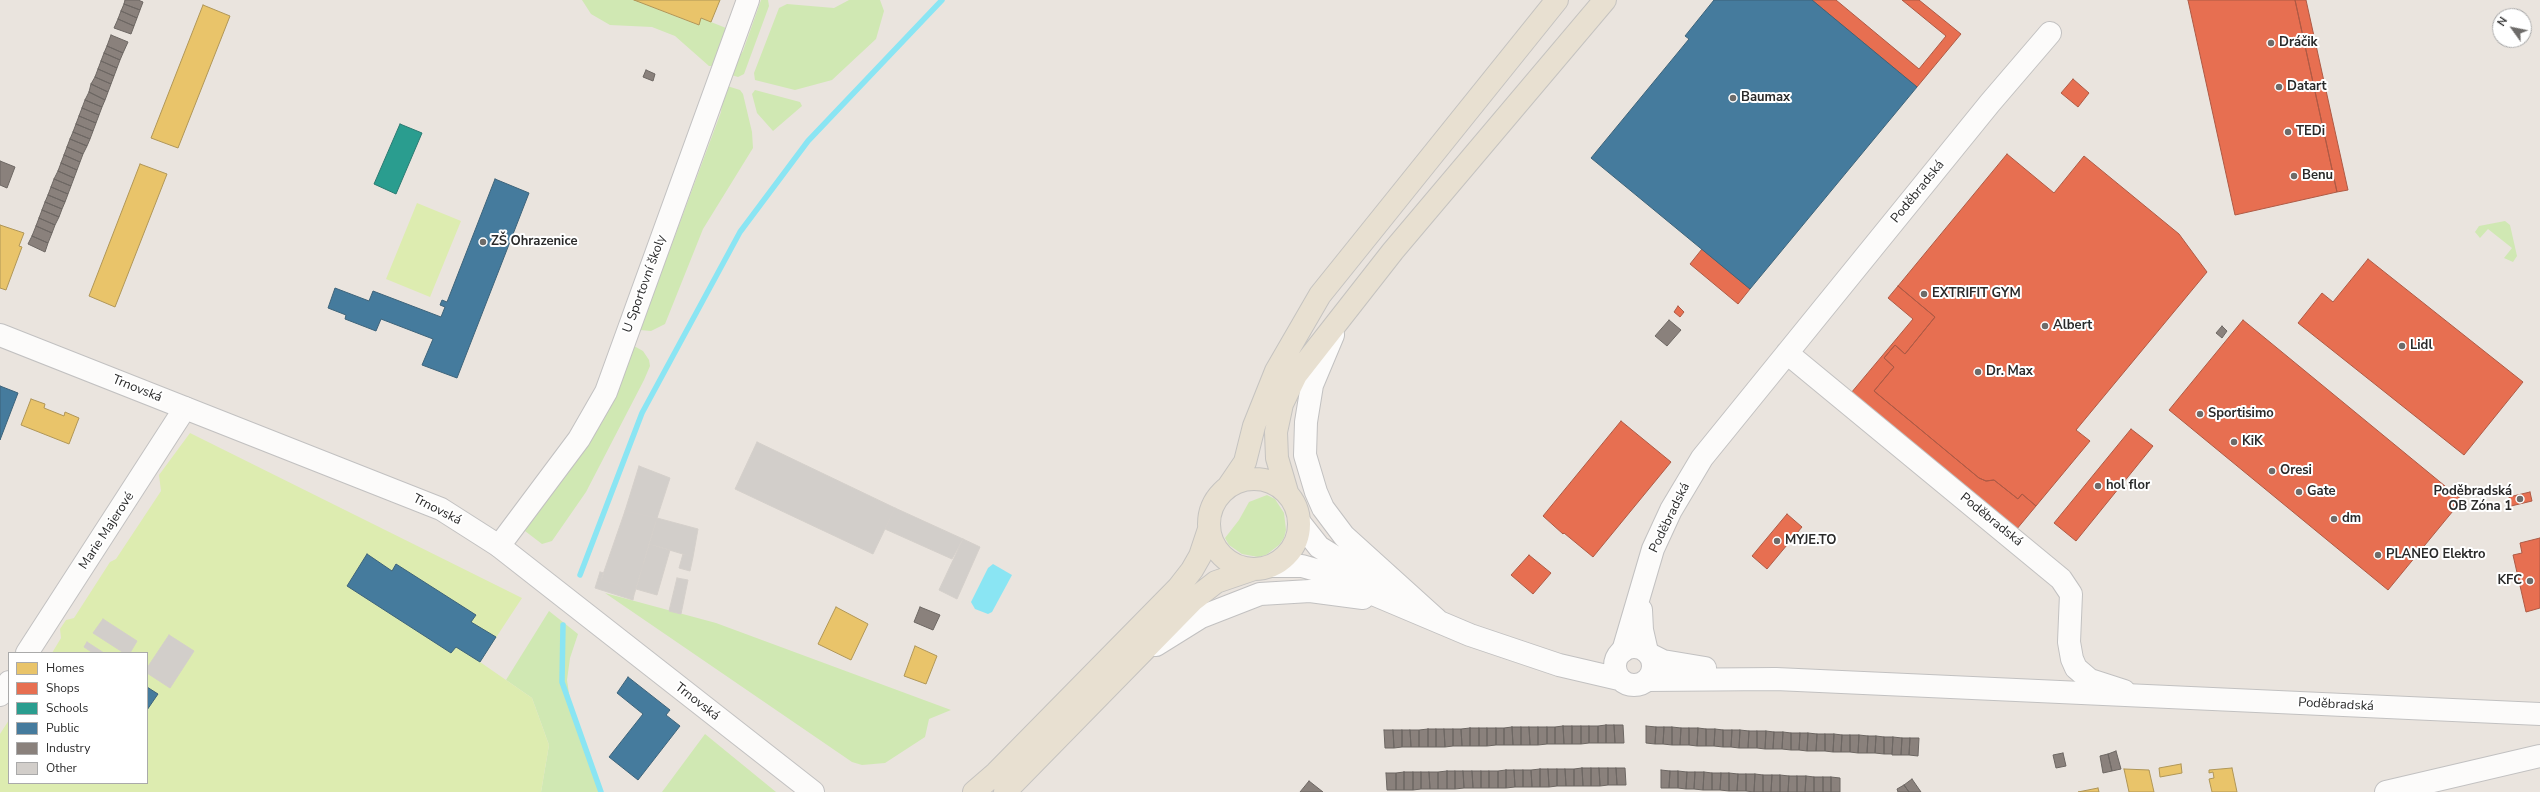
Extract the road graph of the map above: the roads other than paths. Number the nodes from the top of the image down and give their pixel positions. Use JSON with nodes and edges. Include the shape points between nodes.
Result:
{"nodes":[{"id":1,"x":748,"y":0,"type":"edge"},
{"id":2,"x":1557,"y":0,"type":"edge"},
{"id":3,"x":1605,"y":0,"type":"edge"},
{"id":4,"x":2050,"y":34,"type":"dead end"},
{"id":5,"x":1349,"y":305,"type":"junction"},
{"id":6,"x":0,"y":335,"type":"edge"},
{"id":7,"x":1787,"y":353,"type":"junction"},
{"id":8,"x":186,"y":408,"type":"junction"},
{"id":9,"x":1228,"y":487,"type":"junction"},
{"id":10,"x":1287,"y":492,"type":"junction"},
{"id":11,"x":1300,"y":523,"type":"junction"},
{"id":12,"x":1209,"y":529,"type":"junction"},
{"id":13,"x":499,"y":546,"type":"junction"},
{"id":14,"x":1263,"y":567,"type":"junction"},
{"id":15,"x":1646,"y":572,"type":"junction"},
{"id":16,"x":1438,"y":620,"type":"junction"},
{"id":17,"x":29,"y":652,"type":"edge"},
{"id":18,"x":1620,"y":653,"type":"junction"},
{"id":19,"x":1648,"y":653,"type":"junction"},
{"id":20,"x":1533,"y":656,"type":"junction"},
{"id":21,"x":1125,"y":669,"type":"junction"},
{"id":22,"x":1619,"y":679,"type":"junction"},
{"id":23,"x":1647,"y":680,"type":"junction"},
{"id":24,"x":1823,"y":681,"type":"junction"},
{"id":25,"x":8,"y":684,"type":"edge"},
{"id":26,"x":0,"y":696,"type":"edge"},
{"id":27,"x":2147,"y":696,"type":"junction"},
{"id":28,"x":2535,"y":713,"type":"edge"},
{"id":29,"x":2540,"y":756,"type":"edge"},
{"id":30,"x":813,"y":792,"type":"edge"},
{"id":31,"x":974,"y":792,"type":"edge"},
{"id":32,"x":1005,"y":792,"type":"edge"},
{"id":33,"x":2386,"y":792,"type":"edge"}],
"edges":[{"from":1,"to":13,"type":"street","name":"U Sportovní školy","via":[[606,392],[579,439]]},
{"from":2,"to":9,"type":"main road","via":[[1320,296],[1300,326],[1276,371],[1254,426],[1245,462]]},
{"from":3,"to":5,"type":"main road"},
{"from":4,"to":7,"type":"street","name":"Poděbradská","via":[[1990,103]]},
{"from":5,"to":10,"type":"main road","via":[[1307,359],[1282,404],[1276,445],[1280,476]]},
{"from":5,"to":16,"type":"street","via":[[1327,347],[1312,385],[1305,438],[1309,474],[1323,508],[1344,536]]},
{"from":6,"to":8,"type":"street","name":"Trnovská"},
{"from":7,"to":15,"type":"street","name":"Poděbradská","via":[[1717,438],[1691,475],[1660,531]]},
{"from":7,"to":27,"type":"street","name":"Poděbradská","via":[[2062,579],[2071,594],[2070,651],[2076,668],[2082,674],[2100,684]]},
{"from":8,"to":13,"type":"street","name":"Trnovská","via":[[441,509]]},
{"from":8,"to":17,"type":"street","name":"Marie Majerové"},
{"from":9,"to":10,"type":"main road","via":[[1243,480],[1259,479],[1274,483]]},
{"from":9,"to":12,"type":"main road","via":[[1215,501],[1209,519]]},
{"from":10,"to":11,"type":"main road","via":[[1294,501]]},
{"from":11,"to":14,"type":"main road","via":[[1295,544],[1282,560]]},
{"from":11,"to":16,"type":"street","via":[[1319,548]]},
{"from":12,"to":14,"type":"main road","via":[[1211,540],[1224,558],[1243,568]]},
{"from":12,"to":31,"type":"main road","via":[[1200,556],[1178,588],[996,773]]},
{"from":13,"to":30,"type":"street","name":"Trnovská"},
{"from":14,"to":16,"type":"street","via":[[1302,566],[1316,570]]},
{"from":14,"to":21,"type":"main road","via":[[1228,576],[1204,590]]},
{"from":15,"to":18,"type":"street","name":"Poděbradská"},
{"from":15,"to":19,"type":"street","name":"Poděbradská","via":[[1641,620]]},
{"from":16,"to":20,"type":"street","via":[[1470,635]]},
{"from":16,"to":21,"type":"street","via":[[1397,607],[1338,594],[1310,591],[1260,594],[1194,621],[1149,649]]},
{"from":18,"to":19,"type":"street","via":[[1634,647]]},
{"from":18,"to":20,"type":"street","via":[[1605,659]]},
{"from":18,"to":22,"type":"street","via":[[1615,668]]},
{"from":19,"to":23,"type":"street","via":[[1653,666]]},
{"from":19,"to":24,"type":"street","name":"Poděbradská","via":[[1658,660],[1678,664]]},
{"from":20,"to":22,"type":"street"},
{"from":21,"to":32,"type":"main road"},
{"from":22,"to":23,"type":"street","via":[[1634,686]]},
{"from":23,"to":24,"type":"street","name":"Poděbradská"},
{"from":24,"to":27,"type":"street","name":"Poděbradská"},
{"from":25,"to":26,"type":"street"},
{"from":27,"to":28,"type":"street","name":"Poděbradská"},
{"from":29,"to":33,"type":"street"}]}
